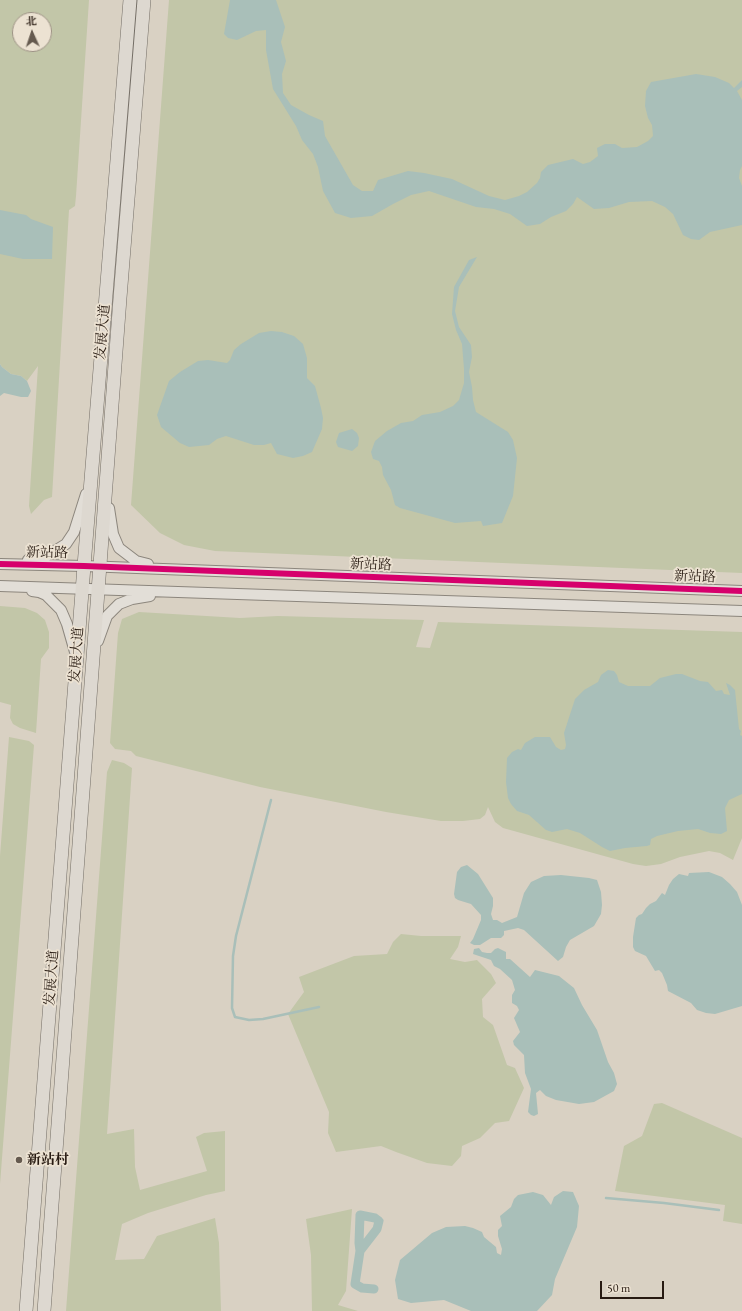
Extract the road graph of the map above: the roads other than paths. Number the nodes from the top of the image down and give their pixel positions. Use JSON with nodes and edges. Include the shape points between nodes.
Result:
{"nodes":[{"id":1,"x":130,"y":0,"type":"edge"},
{"id":2,"x":144,"y":0,"type":"edge"},
{"id":3,"x":92,"y":465,"type":"junction"},
{"id":4,"x":107,"y":466,"type":"junction"},
{"id":5,"x":0,"y":563,"type":"edge"},
{"id":6,"x":84,"y":566,"type":"junction"},
{"id":7,"x":100,"y":566,"type":"junction"},
{"id":8,"x":186,"y":569,"type":"junction"},
{"id":9,"x":0,"y":587,"type":"edge"},
{"id":10,"x":82,"y":588,"type":"junction"},
{"id":11,"x":98,"y":590,"type":"junction"},
{"id":12,"x":742,"y":591,"type":"edge"},
{"id":13,"x":180,"y":593,"type":"junction"},
{"id":14,"x":742,"y":611,"type":"edge"},
{"id":15,"x":76,"y":660,"type":"junction"},
{"id":16,"x":93,"y":662,"type":"junction"},
{"id":17,"x":26,"y":1311,"type":"edge"},
{"id":18,"x":44,"y":1311,"type":"edge"}],
"edges":[{"from":1,"to":3,"type":"main road","name":"发展大道"},
{"from":2,"to":4,"type":"main road","name":"发展大道"},
{"from":3,"to":5,"type":"street","via":[[81,513],[66,544],[46,557]]},
{"from":3,"to":6,"type":"main road","name":"发展大道"},
{"from":4,"to":7,"type":"main road","name":"发展大道"},
{"from":4,"to":8,"type":"street","via":[[112,534],[119,548],[136,561]]},
{"from":5,"to":6,"type":"street","name":"新站路"},
{"from":6,"to":7,"type":"street","name":"新站路"},
{"from":6,"to":10,"type":"main road","name":"发展大道"},
{"from":7,"to":8,"type":"street","name":"新站路"},
{"from":7,"to":11,"type":"main road","name":"发展大道"},
{"from":8,"to":12,"type":"street","name":"新站路"},
{"from":9,"to":10,"type":"street"},
{"from":9,"to":15,"type":"street","via":[[39,592],[53,601],[61,610],[67,624]]},
{"from":10,"to":11,"type":"street"},
{"from":10,"to":15,"type":"main road","name":"发展大道"},
{"from":11,"to":13,"type":"street"},
{"from":11,"to":16,"type":"main road","name":"发展大道"},
{"from":13,"to":14,"type":"street"},
{"from":13,"to":16,"type":"street","via":[[132,599],[119,604],[107,616]]},
{"from":15,"to":17,"type":"main road","name":"发展大道"},
{"from":16,"to":18,"type":"main road","name":"发展大道"}]}
